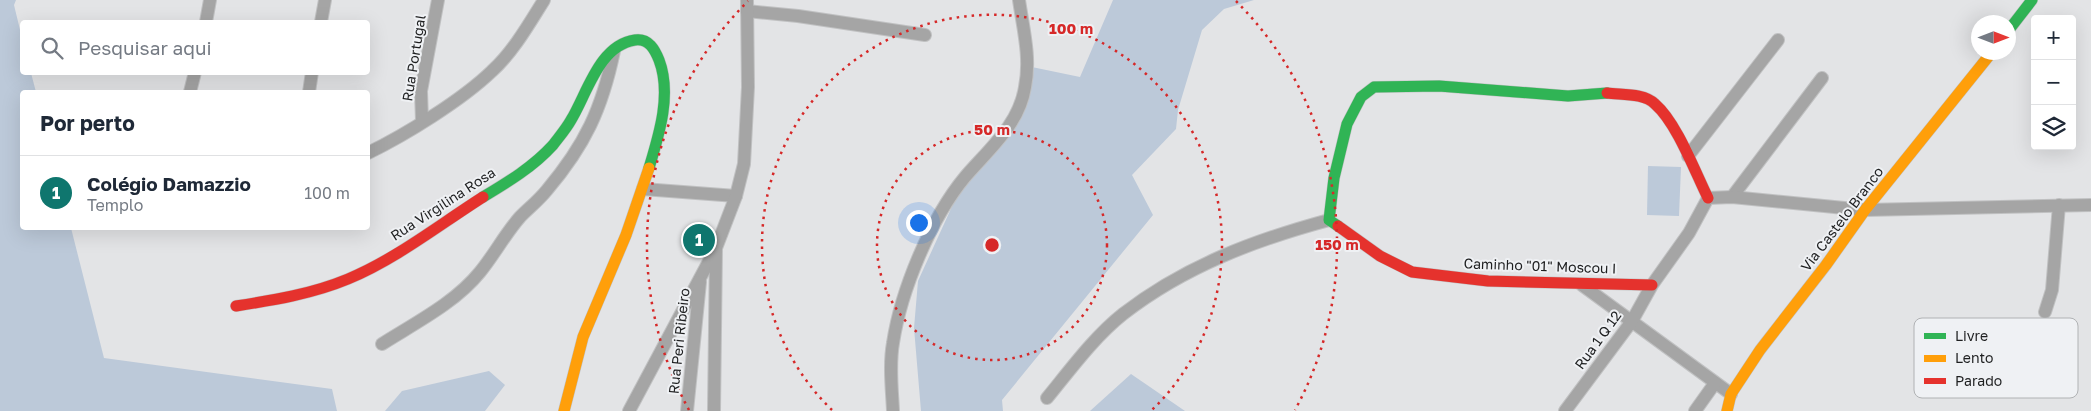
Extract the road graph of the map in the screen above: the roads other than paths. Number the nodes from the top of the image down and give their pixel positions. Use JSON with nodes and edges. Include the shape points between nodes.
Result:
{"nodes":[{"id":1,"x":210,"y":0,"type":"edge"},
{"id":2,"x":325,"y":0,"type":"edge"},
{"id":3,"x":438,"y":0,"type":"edge"},
{"id":4,"x":544,"y":0,"type":"edge"},
{"id":5,"x":1019,"y":0,"type":"edge"},
{"id":6,"x":2032,"y":0,"type":"edge"},
{"id":7,"x":747,"y":5,"type":"edge"},
{"id":8,"x":206,"y":20,"type":"edge"},
{"id":9,"x":321,"y":20,"type":"edge"},
{"id":10,"x":2016,"y":21,"type":"edge"},
{"id":11,"x":925,"y":35,"type":"dead end"},
{"id":12,"x":1778,"y":40,"type":"dead end"},
{"id":13,"x":614,"y":51,"type":"junction"},
{"id":14,"x":1986,"y":60,"type":"edge"},
{"id":15,"x":194,"y":75,"type":"edge"},
{"id":16,"x":312,"y":75,"type":"edge"},
{"id":17,"x":1822,"y":78,"type":"dead end"},
{"id":18,"x":190,"y":90,"type":"edge"},
{"id":19,"x":309,"y":90,"type":"edge"},
{"id":20,"x":422,"y":121,"type":"junction"},
{"id":21,"x":370,"y":152,"type":"edge"},
{"id":22,"x":1688,"y":156,"type":"junction"},
{"id":23,"x":644,"y":189,"type":"junction"},
{"id":24,"x":736,"y":196,"type":"junction"},
{"id":25,"x":1732,"y":197,"type":"junction"},
{"id":26,"x":1708,"y":198,"type":"junction"},
{"id":27,"x":2058,"y":205,"type":"junction"},
{"id":28,"x":2091,"y":205,"type":"edge"},
{"id":29,"x":1865,"y":210,"type":"junction"},
{"id":30,"x":1329,"y":220,"type":"junction"},
{"id":31,"x":716,"y":248,"type":"junction"},
{"id":32,"x":701,"y":274,"type":"junction"},
{"id":33,"x":1582,"y":284,"type":"junction"},
{"id":34,"x":1652,"y":285,"type":"junction"},
{"id":35,"x":236,"y":306,"type":"dead end"},
{"id":36,"x":2045,"y":312,"type":"dead end"},
{"id":37,"x":1632,"y":320,"type":"junction"},
{"id":38,"x":382,"y":344,"type":"dead end"},
{"id":39,"x":1715,"y":384,"type":"junction"},
{"id":40,"x":1731,"y":394,"type":"junction"},
{"id":41,"x":1047,"y":398,"type":"dead end"},
{"id":42,"x":564,"y":411,"type":"edge"},
{"id":43,"x":629,"y":411,"type":"edge"},
{"id":44,"x":687,"y":411,"type":"edge"},
{"id":45,"x":714,"y":411,"type":"edge"},
{"id":46,"x":893,"y":411,"type":"edge"},
{"id":47,"x":1565,"y":411,"type":"edge"},
{"id":48,"x":1695,"y":411,"type":"edge"},
{"id":49,"x":1727,"y":411,"type":"edge"}],
"edges":[{"from":1,"to":8,"type":"street"},
{"from":2,"to":9,"type":"street"},
{"from":3,"to":20,"type":"street","name":"Rua Portugal","via":[[421,91]]},
{"from":4,"to":20,"type":"street","via":[[494,70]]},
{"from":5,"to":46,"type":"street","via":[[1027,66],[1021,102],[1006,132],[948,202],[918,264],[897,321],[893,344]]},
{"from":6,"to":10,"type":"street"},
{"from":7,"to":11,"type":"street"},
{"from":7,"to":24,"type":"street","via":[[747,130],[744,164]]},
{"from":12,"to":22,"type":"street"},
{"from":13,"to":23,"type":"street","name":"Rua Virgilina Rosa","via":[[625,43],[640,40],[652,46],[665,66],[662,114]]},
{"from":13,"to":35,"type":"street","name":"Rua Virgilina Rosa","via":[[558,137],[541,157],[506,183],[406,247],[336,284],[309,293]]},
{"from":13,"to":38,"type":"street","via":[[602,102],[593,122],[580,147],[551,185],[521,216],[480,273],[464,288]]},
{"from":14,"to":29,"type":"street","name":"Via Castelo Branco"},
{"from":15,"to":18,"type":"street"},
{"from":16,"to":19,"type":"street"},
{"from":17,"to":25,"type":"street"},
{"from":20,"to":21,"type":"street"},
{"from":22,"to":26,"type":"street"},
{"from":22,"to":30,"type":"street","via":[[1655,103],[1638,96],[1604,93],[1568,96],[1439,86],[1374,88],[1361,97],[1342,139]]},
{"from":23,"to":24,"type":"street"},
{"from":23,"to":42,"type":"street","name":"Rua Virgilina Rosa","via":[[583,338]]},
{"from":24,"to":31,"type":"street"},
{"from":25,"to":26,"type":"street"},
{"from":25,"to":29,"type":"street"},
{"from":26,"to":34,"type":"street","via":[[1689,233]]},
{"from":27,"to":28,"type":"street"},
{"from":27,"to":29,"type":"street"},
{"from":27,"to":36,"type":"street","via":[[2052,290]]},
{"from":29,"to":40,"type":"street","name":"Via Castelo Branco"},
{"from":30,"to":33,"type":"street","name":"Caminho \"01\" Moscou I","via":[[1380,256],[1412,272],[1488,281]]},
{"from":30,"to":41,"type":"street","via":[[1232,250],[1175,279],[1122,315]]},
{"from":31,"to":32,"type":"street"},
{"from":31,"to":45,"type":"street"},
{"from":32,"to":43,"type":"street"},
{"from":32,"to":44,"type":"street","name":"Rua Peri Ribeiro"},
{"from":33,"to":34,"type":"street","name":"Caminho \"01\" Moscou I"},
{"from":33,"to":37,"type":"street"},
{"from":34,"to":37,"type":"street","name":"Rua 1 Q 12"},
{"from":37,"to":39,"type":"street"},
{"from":37,"to":47,"type":"street","name":"Rua 1 Q 12"},
{"from":39,"to":40,"type":"street"},
{"from":39,"to":48,"type":"street"},
{"from":40,"to":49,"type":"street","name":"Via Castelo Branco"}]}
